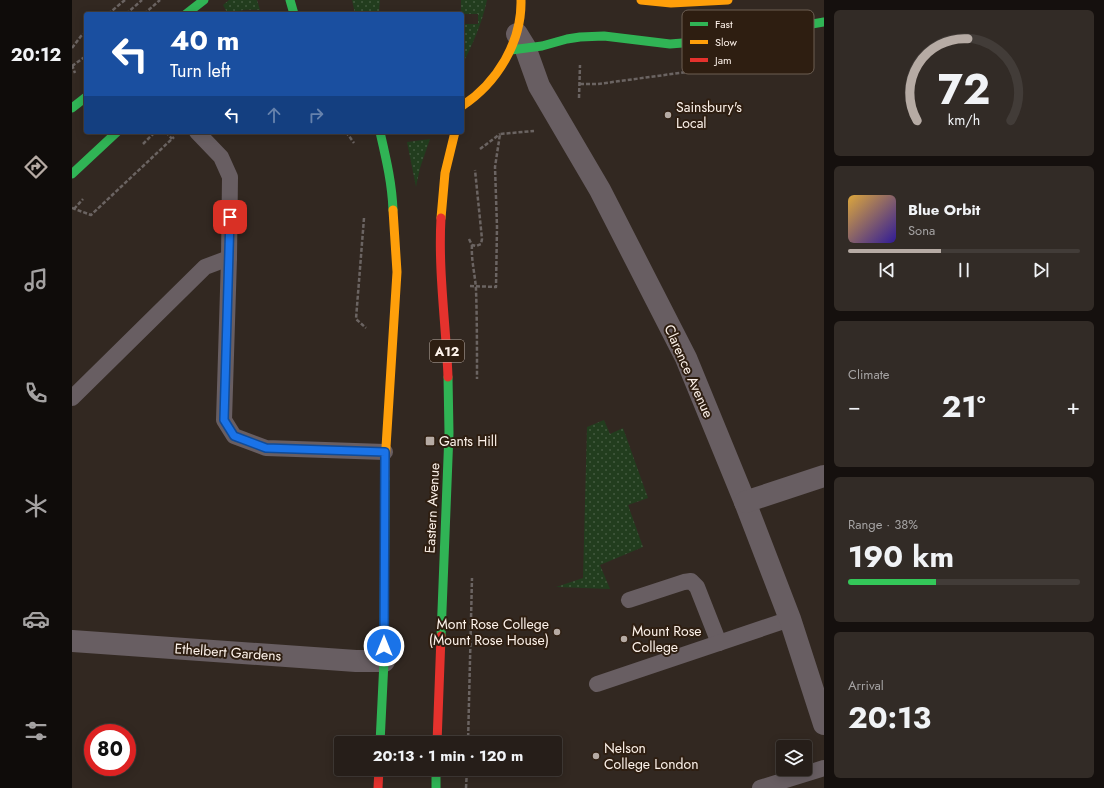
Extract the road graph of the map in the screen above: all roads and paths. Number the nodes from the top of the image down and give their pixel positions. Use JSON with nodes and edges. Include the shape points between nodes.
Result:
{"nodes":[{"id":1,"x":125,"y":0,"type":"edge"},
{"id":2,"x":142,"y":0,"type":"edge"},
{"id":3,"x":160,"y":0,"type":"edge"},
{"id":4,"x":204,"y":0,"type":"edge"},
{"id":5,"x":290,"y":0,"type":"edge"},
{"id":6,"x":521,"y":0,"type":"edge"},
{"id":7,"x":642,"y":0,"type":"edge"},
{"id":8,"x":728,"y":0,"type":"edge"},
{"id":9,"x":110,"y":12,"type":"edge"},
{"id":10,"x":128,"y":12,"type":"edge"},
{"id":11,"x":146,"y":12,"type":"edge"},
{"id":12,"x":189,"y":12,"type":"edge"},
{"id":13,"x":293,"y":12,"type":"edge"},
{"id":14,"x":824,"y":22,"type":"edge"},
{"id":15,"x":814,"y":24,"type":"edge"},
{"id":16,"x":84,"y":34,"type":"edge"},
{"id":17,"x":682,"y":43,"type":"edge"},
{"id":18,"x":518,"y":44,"type":"junction"},
{"id":19,"x":72,"y":48,"type":"edge"},
{"id":20,"x":84,"y":57,"type":"edge"},
{"id":21,"x":581,"y":62,"type":"dead end"},
{"id":22,"x":72,"y":66,"type":"edge"},
{"id":23,"x":682,"y":73,"type":"edge"},
{"id":24,"x":579,"y":84,"type":"junction"},
{"id":25,"x":84,"y":99,"type":"edge"},
{"id":26,"x":579,"y":99,"type":"dead end"},
{"id":27,"x":465,"y":104,"type":"edge"},
{"id":28,"x":72,"y":108,"type":"edge"},
{"id":29,"x":540,"y":131,"type":"dead end"},
{"id":30,"x":115,"y":134,"type":"edge"},
{"id":31,"x":168,"y":134,"type":"edge"},
{"id":32,"x":199,"y":134,"type":"edge"},
{"id":33,"x":380,"y":134,"type":"edge"},
{"id":34,"x":455,"y":134,"type":"edge"},
{"id":35,"x":500,"y":134,"type":"junction"},
{"id":36,"x":476,"y":153,"type":"dead end"},
{"id":37,"x":475,"y":167,"type":"dead end"},
{"id":38,"x":72,"y":174,"type":"edge"},
{"id":39,"x":80,"y":202,"type":"dead end"},
{"id":40,"x":73,"y":208,"type":"edge"},
{"id":41,"x":364,"y":218,"type":"dead end"},
{"id":42,"x":470,"y":240,"type":"dead end"},
{"id":43,"x":472,"y":245,"type":"junction"},
{"id":44,"x":229,"y":258,"type":"junction"},
{"id":45,"x":468,"y":286,"type":"dead end"},
{"id":46,"x":476,"y":286,"type":"junction"},
{"id":47,"x":356,"y":319,"type":"dead end"},
{"id":48,"x":72,"y":398,"type":"edge"},
{"id":49,"x":385,"y":452,"type":"junction"},
{"id":50,"x":824,"y":476,"type":"edge"},
{"id":51,"x":745,"y":502,"type":"junction"},
{"id":52,"x":472,"y":572,"type":"dead end"},
{"id":53,"x":629,"y":600,"type":"dead end"},
{"id":54,"x":790,"y":619,"type":"junction"},
{"id":55,"x":72,"y":641,"type":"edge"},
{"id":56,"x":718,"y":643,"type":"junction"},
{"id":57,"x":384,"y":661,"type":"junction"},
{"id":58,"x":597,"y":684,"type":"dead end"},
{"id":59,"x":824,"y":724,"type":"edge"},
{"id":60,"x":380,"y":736,"type":"edge"},
{"id":61,"x":437,"y":736,"type":"edge"},
{"id":62,"x":468,"y":736,"type":"edge"},
{"id":63,"x":824,"y":768,"type":"edge"},
{"id":64,"x":379,"y":776,"type":"edge"},
{"id":65,"x":436,"y":776,"type":"edge"},
{"id":66,"x":467,"y":776,"type":"edge"},
{"id":67,"x":378,"y":788,"type":"edge"},
{"id":68,"x":436,"y":788,"type":"edge"},
{"id":69,"x":466,"y":788,"type":"edge"},
{"id":70,"x":760,"y":788,"type":"edge"}],
"edges":[{"from":1,"to":9,"type":"path"},
{"from":2,"to":10,"type":"path"},
{"from":3,"to":11,"type":"path"},
{"from":4,"to":12,"type":"main road"},
{"from":5,"to":13,"type":"main road"},
{"from":6,"to":18,"type":"main road"},
{"from":7,"to":8,"type":"main road","via":[[671,3]]},
{"from":14,"to":15,"type":"main road"},
{"from":16,"to":19,"type":"path"},
{"from":17,"to":18,"type":"main road","via":[[598,36],[574,38],[542,46]]},
{"from":18,"to":27,"type":"main road","via":[[481,91]]},
{"from":18,"to":51,"type":"street","name":"Clarence Avenue","via":[[539,86],[600,190],[686,358]]},
{"from":20,"to":22,"type":"path"},
{"from":21,"to":24,"type":"path"},
{"from":23,"to":24,"type":"path","via":[[598,84]]},
{"from":24,"to":26,"type":"path"},
{"from":25,"to":28,"type":"main road"},
{"from":29,"to":35,"type":"path"},
{"from":30,"to":38,"type":"main road"},
{"from":31,"to":40,"type":"path","via":[[172,139],[91,215]]},
{"from":32,"to":44,"type":"lane","via":[[221,157],[230,177]]},
{"from":33,"to":49,"type":"main road","via":[[392,190],[397,272]]},
{"from":34,"to":61,"type":"main road","name":"Eastern Avenue","number":"A12","via":[[445,173],[440,236],[449,433]]},
{"from":35,"to":36,"type":"path"},
{"from":35,"to":46,"type":"path","via":[[495,167],[496,287]]},
{"from":37,"to":43,"type":"path","via":[[482,239],[481,244]]},
{"from":39,"to":40,"type":"path"},
{"from":41,"to":47,"type":"path"},
{"from":42,"to":43,"type":"path"},
{"from":43,"to":46,"type":"path"},
{"from":44,"to":48,"type":"lane","via":[[205,266]]},
{"from":44,"to":49,"type":"lane","via":[[224,420],[234,436],[266,448]]},
{"from":45,"to":46,"type":"path"},
{"from":49,"to":57,"type":"main road"},
{"from":50,"to":51,"type":"street"},
{"from":51,"to":54,"type":"street","name":"Clarence Avenue"},
{"from":52,"to":62,"type":"path"},
{"from":53,"to":56,"type":"lane","via":[[691,581],[698,587]]},
{"from":54,"to":56,"type":"lane"},
{"from":54,"to":59,"type":"street","name":"Clarence Avenue"},
{"from":55,"to":57,"type":"street","name":"Ethelbert Gardens"},
{"from":56,"to":58,"type":"lane"},
{"from":57,"to":60,"type":"main road"},
{"from":63,"to":70,"type":"lane"},
{"from":64,"to":67,"type":"main road"},
{"from":65,"to":68,"type":"main road"},
{"from":66,"to":69,"type":"path"}]}
